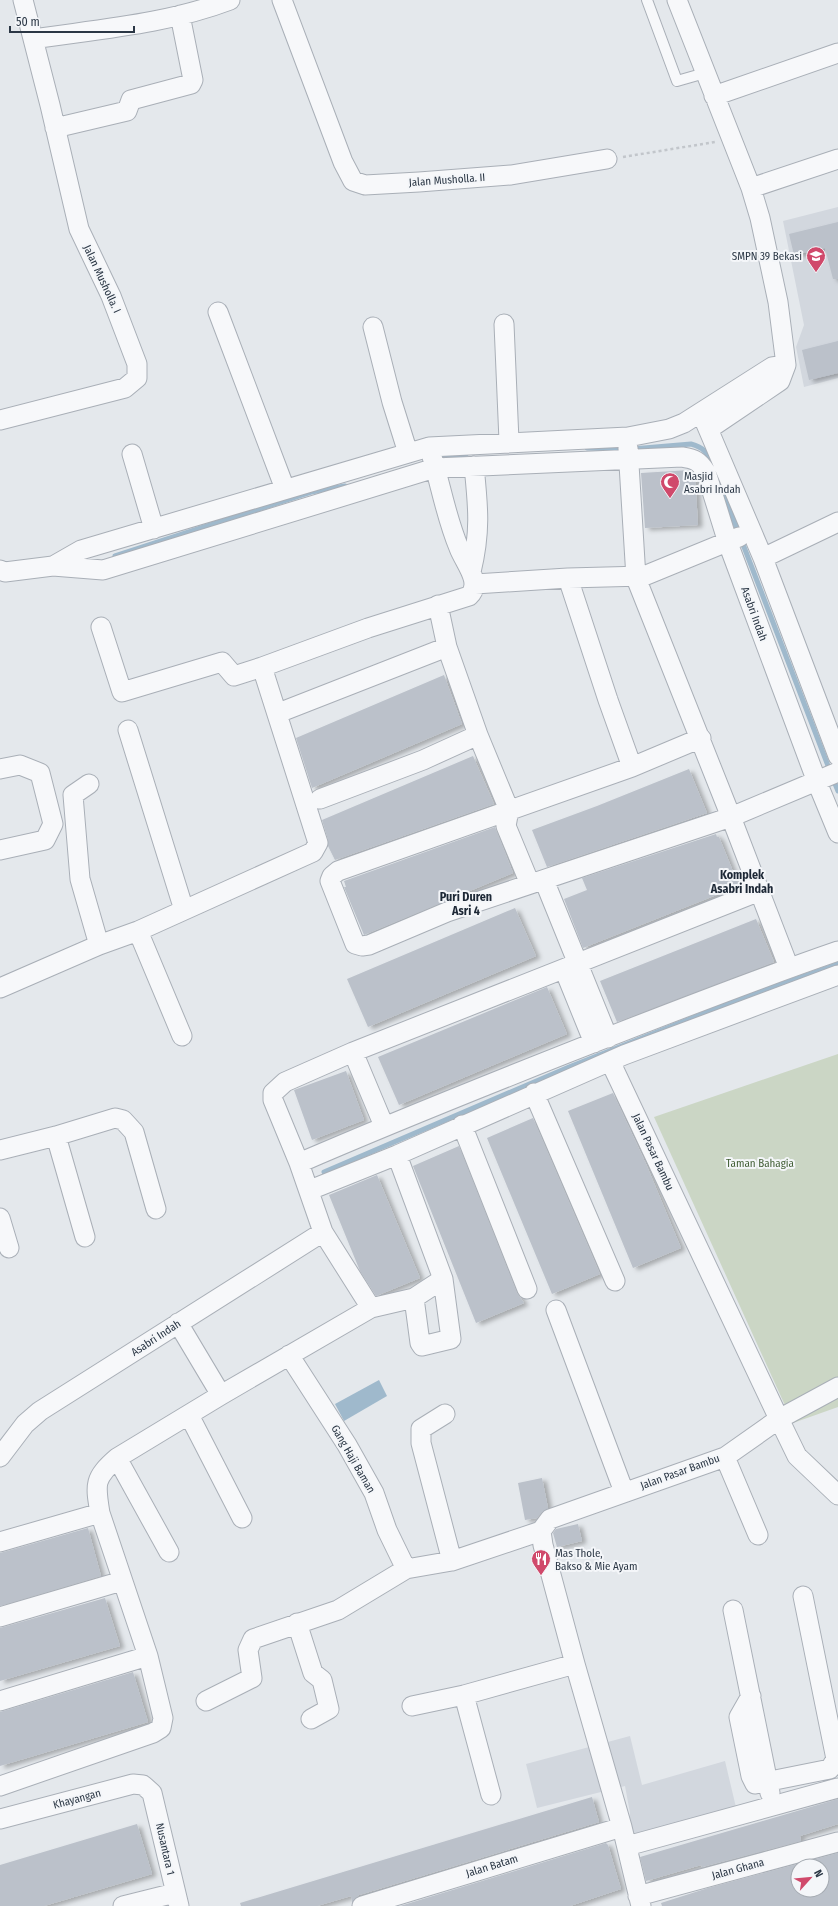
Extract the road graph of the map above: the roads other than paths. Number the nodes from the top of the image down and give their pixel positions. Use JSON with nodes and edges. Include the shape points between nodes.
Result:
{"nodes":[{"id":1,"x":23,"y":0,"type":"edge"},
{"id":2,"x":230,"y":0,"type":"edge"},
{"id":3,"x":282,"y":0,"type":"edge"},
{"id":4,"x":647,"y":0,"type":"edge"},
{"id":5,"x":677,"y":0,"type":"edge"},
{"id":6,"x":205,"y":4,"type":"edge"},
{"id":7,"x":180,"y":15,"type":"junction"},
{"id":8,"x":33,"y":39,"type":"junction"},
{"id":9,"x":838,"y":53,"type":"edge"},
{"id":10,"x":705,"y":73,"type":"junction"},
{"id":11,"x":714,"y":96,"type":"junction"},
{"id":12,"x":55,"y":128,"type":"junction"},
{"id":13,"x":606,"y":159,"type":"road end"},
{"id":14,"x":838,"y":159,"type":"edge"},
{"id":15,"x":752,"y":188,"type":"junction"},
{"id":16,"x":218,"y":312,"type":"dead end"},
{"id":17,"x":504,"y":324,"type":"dead end"},
{"id":18,"x":373,"y":327,"type":"dead end"},
{"id":19,"x":0,"y":420,"type":"edge"},
{"id":20,"x":704,"y":421,"type":"junction"},
{"id":21,"x":628,"y":437,"type":"junction"},
{"id":22,"x":509,"y":441,"type":"junction"},
{"id":23,"x":429,"y":447,"type":"junction"},
{"id":24,"x":408,"y":453,"type":"junction"},
{"id":25,"x":132,"y":454,"type":"dead end"},
{"id":26,"x":628,"y":460,"type":"junction"},
{"id":27,"x":474,"y":466,"type":"junction"},
{"id":28,"x":435,"y":468,"type":"junction"},
{"id":29,"x":285,"y":489,"type":"junction"},
{"id":30,"x":838,"y":522,"type":"edge"},
{"id":31,"x":154,"y":529,"type":"junction"},
{"id":32,"x":740,"y":536,"type":"junction"},
{"id":33,"x":763,"y":558,"type":"junction"},
{"id":34,"x":54,"y":566,"type":"junction"},
{"id":35,"x":0,"y":570,"type":"edge"},
{"id":36,"x":473,"y":578,"type":"junction"},
{"id":37,"x":568,"y":578,"type":"junction"},
{"id":38,"x":636,"y":578,"type":"junction"},
{"id":39,"x":438,"y":605,"type":"junction"},
{"id":40,"x":101,"y":626,"type":"dead end"},
{"id":41,"x":447,"y":647,"type":"junction"},
{"id":42,"x":262,"y":667,"type":"junction"},
{"id":43,"x":286,"y":710,"type":"dead end"},
{"id":44,"x":128,"y":730,"type":"dead end"},
{"id":45,"x":478,"y":736,"type":"junction"},
{"id":46,"x":701,"y":738,"type":"junction"},
{"id":47,"x":632,"y":767,"type":"junction"},
{"id":48,"x":0,"y":769,"type":"edge"},
{"id":49,"x":831,"y":772,"type":"edge"},
{"id":50,"x":89,"y":784,"type":"dead end"},
{"id":51,"x":320,"y":799,"type":"dead end"},
{"id":52,"x":509,"y":810,"type":"junction"},
{"id":53,"x":731,"y":816,"type":"junction"},
{"id":54,"x":838,"y":833,"type":"edge"},
{"id":55,"x":0,"y":850,"type":"edge"},
{"id":56,"x":537,"y":882,"type":"junction"},
{"id":57,"x":760,"y":891,"type":"junction"},
{"id":58,"x":184,"y":910,"type":"junction"},
{"id":59,"x":138,"y":932,"type":"junction"},
{"id":60,"x":99,"y":945,"type":"junction"},
{"id":61,"x":838,"y":951,"type":"edge"},
{"id":62,"x":571,"y":966,"type":"junction"},
{"id":63,"x":789,"y":968,"type":"junction"},
{"id":64,"x":838,"y":975,"type":"edge"},
{"id":65,"x":0,"y":988,"type":"edge"},
{"id":66,"x":182,"y":1036,"type":"dead end"},
{"id":67,"x":613,"y":1046,"type":"junction"},
{"id":68,"x":353,"y":1052,"type":"junction"},
{"id":69,"x":534,"y":1093,"type":"junction"},
{"id":70,"x":462,"y":1125,"type":"junction"},
{"id":71,"x":384,"y":1126,"type":"junction"},
{"id":72,"x":56,"y":1136,"type":"junction"},
{"id":73,"x":0,"y":1150,"type":"edge"},
{"id":74,"x":397,"y":1155,"type":"junction"},
{"id":75,"x":299,"y":1162,"type":"junction"},
{"id":76,"x":310,"y":1190,"type":"junction"},
{"id":77,"x":156,"y":1208,"type":"dead end"},
{"id":78,"x":0,"y":1218,"type":"edge"},
{"id":79,"x":323,"y":1232,"type":"junction"},
{"id":80,"x":85,"y":1237,"type":"dead end"},
{"id":81,"x":9,"y":1248,"type":"dead end"},
{"id":82,"x":443,"y":1279,"type":"junction"},
{"id":83,"x":615,"y":1281,"type":"dead end"},
{"id":84,"x":527,"y":1289,"type":"dead end"},
{"id":85,"x":414,"y":1298,"type":"junction"},
{"id":86,"x":371,"y":1308,"type":"junction"},
{"id":87,"x":556,"y":1310,"type":"dead end"},
{"id":88,"x":178,"y":1323,"type":"junction"},
{"id":89,"x":289,"y":1354,"type":"junction"},
{"id":90,"x":838,"y":1387,"type":"edge"},
{"id":91,"x":221,"y":1395,"type":"junction"},
{"id":92,"x":445,"y":1414,"type":"dead end"},
{"id":93,"x":188,"y":1415,"type":"junction"},
{"id":94,"x":779,"y":1418,"type":"junction"},
{"id":95,"x":725,"y":1456,"type":"junction"},
{"id":96,"x":0,"y":1457,"type":"edge"},
{"id":97,"x":117,"y":1458,"type":"junction"},
{"id":98,"x":624,"y":1492,"type":"junction"},
{"id":99,"x":838,"y":1495,"type":"edge"},
{"id":100,"x":100,"y":1513,"type":"junction"},
{"id":101,"x":242,"y":1518,"type":"dead end"},
{"id":102,"x":541,"y":1530,"type":"junction"},
{"id":103,"x":758,"y":1535,"type":"dead end"},
{"id":104,"x":0,"y":1542,"type":"edge"},
{"id":105,"x":168,"y":1552,"type":"dead end"},
{"id":106,"x":452,"y":1561,"type":"junction"},
{"id":107,"x":406,"y":1569,"type":"junction"},
{"id":108,"x":122,"y":1581,"type":"junction"},
{"id":109,"x":803,"y":1596,"type":"dead end"},
{"id":110,"x":733,"y":1610,"type":"dead end"},
{"id":111,"x":0,"y":1617,"type":"edge"},
{"id":112,"x":297,"y":1623,"type":"junction"},
{"id":113,"x":148,"y":1656,"type":"junction"},
{"id":114,"x":575,"y":1664,"type":"junction"},
{"id":115,"x":464,"y":1695,"type":"junction"},
{"id":116,"x":0,"y":1701,"type":"edge"},
{"id":117,"x":206,"y":1701,"type":"dead end"},
{"id":118,"x":412,"y":1706,"type":"dead end"},
{"id":119,"x":311,"y":1719,"type":"dead end"},
{"id":120,"x":768,"y":1782,"type":"junction"},
{"id":121,"x":0,"y":1786,"type":"edge"},
{"id":122,"x":838,"y":1788,"type":"edge"},
{"id":123,"x":152,"y":1793,"type":"joint"},
{"id":124,"x":491,"y":1795,"type":"dead end"},
{"id":125,"x":773,"y":1806,"type":"junction"},
{"id":126,"x":0,"y":1819,"type":"edge"},
{"id":127,"x":622,"y":1827,"type":"junction"},
{"id":128,"x":838,"y":1842,"type":"edge"},
{"id":129,"x":627,"y":1846,"type":"junction"},
{"id":130,"x":177,"y":1899,"type":"edge"},
{"id":131,"x":640,"y":1901,"type":"edge"},
{"id":132,"x":123,"y":1906,"type":"edge"},
{"id":133,"x":362,"y":1906,"type":"edge"}],
"edges":[{"from":1,"to":8,"type":"street","name":"Jalan Musholla. I"},
{"from":2,"to":6,"type":"street"},
{"from":3,"to":13,"type":"street","name":"Jalan Musholla. II","via":[[343,162],[353,181],[365,184],[419,182],[511,175]]},
{"from":4,"to":10,"type":"lane","via":[[677,81]]},
{"from":5,"to":10,"type":"street"},
{"from":6,"to":7,"type":"street"},
{"from":7,"to":8,"type":"street","via":[[158,21]]},
{"from":7,"to":12,"type":"street","via":[[193,80],[191,84],[131,100],[127,111]]},
{"from":8,"to":12,"type":"street","name":"Jalan Musholla. I"},
{"from":9,"to":11,"type":"street"},
{"from":10,"to":11,"type":"street"},
{"from":11,"to":15,"type":"street"},
{"from":12,"to":19,"type":"street","name":"Jalan Musholla. I","via":[[78,228],[114,303],[138,364],[137,378],[125,388]]},
{"from":14,"to":15,"type":"street"},
{"from":15,"to":20,"type":"street","via":[[778,302],[786,365],[780,381]]},
{"from":16,"to":29,"type":"street"},
{"from":17,"to":22,"type":"street"},
{"from":18,"to":24,"type":"street"},
{"from":20,"to":21,"type":"street"},
{"from":20,"to":32,"type":"street"},
{"from":21,"to":22,"type":"street"},
{"from":21,"to":26,"type":"street"},
{"from":22,"to":23,"type":"street"},
{"from":23,"to":24,"type":"street"},
{"from":23,"to":28,"type":"street"},
{"from":24,"to":29,"type":"street"},
{"from":25,"to":31,"type":"street"},
{"from":26,"to":27,"type":"street"},
{"from":26,"to":32,"type":"street","name":"Asabri Indah","via":[[682,457],[700,463]]},
{"from":26,"to":38,"type":"street"},
{"from":27,"to":28,"type":"street"},
{"from":27,"to":36,"type":"street","via":[[479,515]]},
{"from":28,"to":34,"type":"street","via":[[103,570]]},
{"from":28,"to":36,"type":"street","via":[[446,513],[459,550]]},
{"from":29,"to":31,"type":"street"},
{"from":30,"to":33,"type":"street"},
{"from":31,"to":34,"type":"street","via":[[81,550]]},
{"from":32,"to":33,"type":"street"},
{"from":32,"to":38,"type":"street"},
{"from":32,"to":49,"type":"street","name":"Asabri Indah"},
{"from":33,"to":49,"type":"street"},
{"from":34,"to":35,"type":"street","via":[[4,572]]},
{"from":36,"to":37,"type":"street"},
{"from":36,"to":39,"type":"street","via":[[473,592],[469,596]]},
{"from":37,"to":38,"type":"street"},
{"from":37,"to":47,"type":"street"},
{"from":38,"to":46,"type":"street"},
{"from":39,"to":41,"type":"street"},
{"from":39,"to":42,"type":"street"},
{"from":40,"to":42,"type":"street","via":[[122,692],[222,662],[234,676]]},
{"from":41,"to":43,"type":"street"},
{"from":41,"to":45,"type":"street"},
{"from":42,"to":58,"type":"street","via":[[318,843],[313,852]]},
{"from":44,"to":58,"type":"street"},
{"from":45,"to":51,"type":"street"},
{"from":45,"to":52,"type":"street"},
{"from":46,"to":47,"type":"street"},
{"from":46,"to":53,"type":"street"},
{"from":47,"to":52,"type":"street"},
{"from":48,"to":55,"type":"street","via":[[20,765],[40,773],[53,824],[45,840]]},
{"from":49,"to":53,"type":"street"},
{"from":49,"to":54,"type":"street","name":"Asabri Indah"},
{"from":50,"to":60,"type":"street","via":[[72,795],[80,879]]},
{"from":52,"to":56,"type":"street","name":"Jalan Pasar Bambu","via":[[506,826]]},
{"from":52,"to":56,"type":"street","via":[[338,871],[330,881],[355,944],[362,946],[446,912]]},
{"from":53,"to":56,"type":"street"},
{"from":53,"to":57,"type":"street"},
{"from":56,"to":62,"type":"street","name":"Jalan Pasar Bambu"},
{"from":57,"to":62,"type":"street"},
{"from":57,"to":63,"type":"street"},
{"from":58,"to":59,"type":"street"},
{"from":59,"to":60,"type":"street"},
{"from":59,"to":66,"type":"street"},
{"from":60,"to":65,"type":"street"},
{"from":61,"to":63,"type":"street"},
{"from":62,"to":67,"type":"street","name":"Jalan Pasar Bambu"},
{"from":62,"to":68,"type":"street"},
{"from":63,"to":67,"type":"street"},
{"from":64,"to":67,"type":"street"},
{"from":67,"to":69,"type":"street"},
{"from":67,"to":71,"type":"street"},
{"from":67,"to":94,"type":"street","name":"Jalan Pasar Bambu"},
{"from":68,"to":71,"type":"street"},
{"from":68,"to":75,"type":"street","via":[[285,1082],[273,1093],[273,1100]]},
{"from":69,"to":70,"type":"street"},
{"from":69,"to":83,"type":"street"},
{"from":70,"to":74,"type":"street"},
{"from":70,"to":84,"type":"street"},
{"from":71,"to":75,"type":"street"},
{"from":72,"to":73,"type":"street"},
{"from":72,"to":77,"type":"street","via":[[115,1118],[123,1120],[134,1132]]},
{"from":72,"to":80,"type":"street"},
{"from":74,"to":76,"type":"street"},
{"from":74,"to":82,"type":"street"},
{"from":75,"to":76,"type":"street"},
{"from":76,"to":79,"type":"street"},
{"from":78,"to":81,"type":"street"},
{"from":79,"to":86,"type":"street"},
{"from":79,"to":88,"type":"street","name":"Asabri Indah"},
{"from":82,"to":85,"type":"street"},
{"from":82,"to":85,"type":"street","via":[[451,1340],[422,1346]]},
{"from":85,"to":86,"type":"street"},
{"from":86,"to":89,"type":"street"},
{"from":87,"to":98,"type":"street"},
{"from":88,"to":91,"type":"street"},
{"from":88,"to":96,"type":"street","name":"Asabri Indah","via":[[40,1411],[25,1424]]},
{"from":89,"to":91,"type":"street"},
{"from":89,"to":107,"type":"street","name":"Gang Haji Baman","via":[[370,1486]]},
{"from":90,"to":94,"type":"street"},
{"from":91,"to":93,"type":"street"},
{"from":92,"to":106,"type":"street","via":[[421,1429],[420,1443]]},
{"from":93,"to":97,"type":"street"},
{"from":93,"to":101,"type":"street"},
{"from":94,"to":95,"type":"street","name":"Jalan Pasar Bambu"},
{"from":94,"to":99,"type":"street","via":[[797,1456]]},
{"from":95,"to":98,"type":"street","name":"Jalan Pasar Bambu"},
{"from":95,"to":103,"type":"street"},
{"from":97,"to":100,"type":"street","via":[[103,1471],[96,1484]]},
{"from":97,"to":105,"type":"street"},
{"from":98,"to":102,"type":"street","name":"Jalan Pasar Bambu","via":[[550,1519]]},
{"from":100,"to":104,"type":"street"},
{"from":100,"to":108,"type":"street"},
{"from":102,"to":106,"type":"street"},
{"from":102,"to":114,"type":"street"},
{"from":106,"to":107,"type":"street"},
{"from":107,"to":112,"type":"street","via":[[338,1610]]},
{"from":108,"to":111,"type":"street"},
{"from":108,"to":113,"type":"street"},
{"from":109,"to":120,"type":"street","via":[[836,1759],[830,1769]]},
{"from":110,"to":120,"type":"street","via":[[750,1696],[739,1717],[751,1776],[755,1784]]},
{"from":112,"to":117,"type":"street","via":[[253,1639],[248,1650],[252,1678]]},
{"from":112,"to":119,"type":"street","via":[[313,1673],[322,1680],[329,1709]]},
{"from":113,"to":116,"type":"street"},
{"from":113,"to":121,"type":"street","via":[[163,1718],[161,1728]]},
{"from":114,"to":115,"type":"street"},
{"from":114,"to":127,"type":"street"},
{"from":115,"to":118,"type":"street"},
{"from":115,"to":124,"type":"street"},
{"from":120,"to":125,"type":"street"},
{"from":122,"to":125,"type":"street"},
{"from":123,"to":126,"type":"street","name":"Khayangan","via":[[143,1785],[134,1784]]},
{"from":123,"to":130,"type":"street","name":"Nusantara 1"},
{"from":125,"to":129,"type":"street"},
{"from":127,"to":129,"type":"street"},
{"from":127,"to":133,"type":"street","name":"Jalan Batam"},
{"from":128,"to":131,"type":"street","name":"Jalan Ghana"},
{"from":129,"to":131,"type":"street"},
{"from":130,"to":132,"type":"street"}]}
